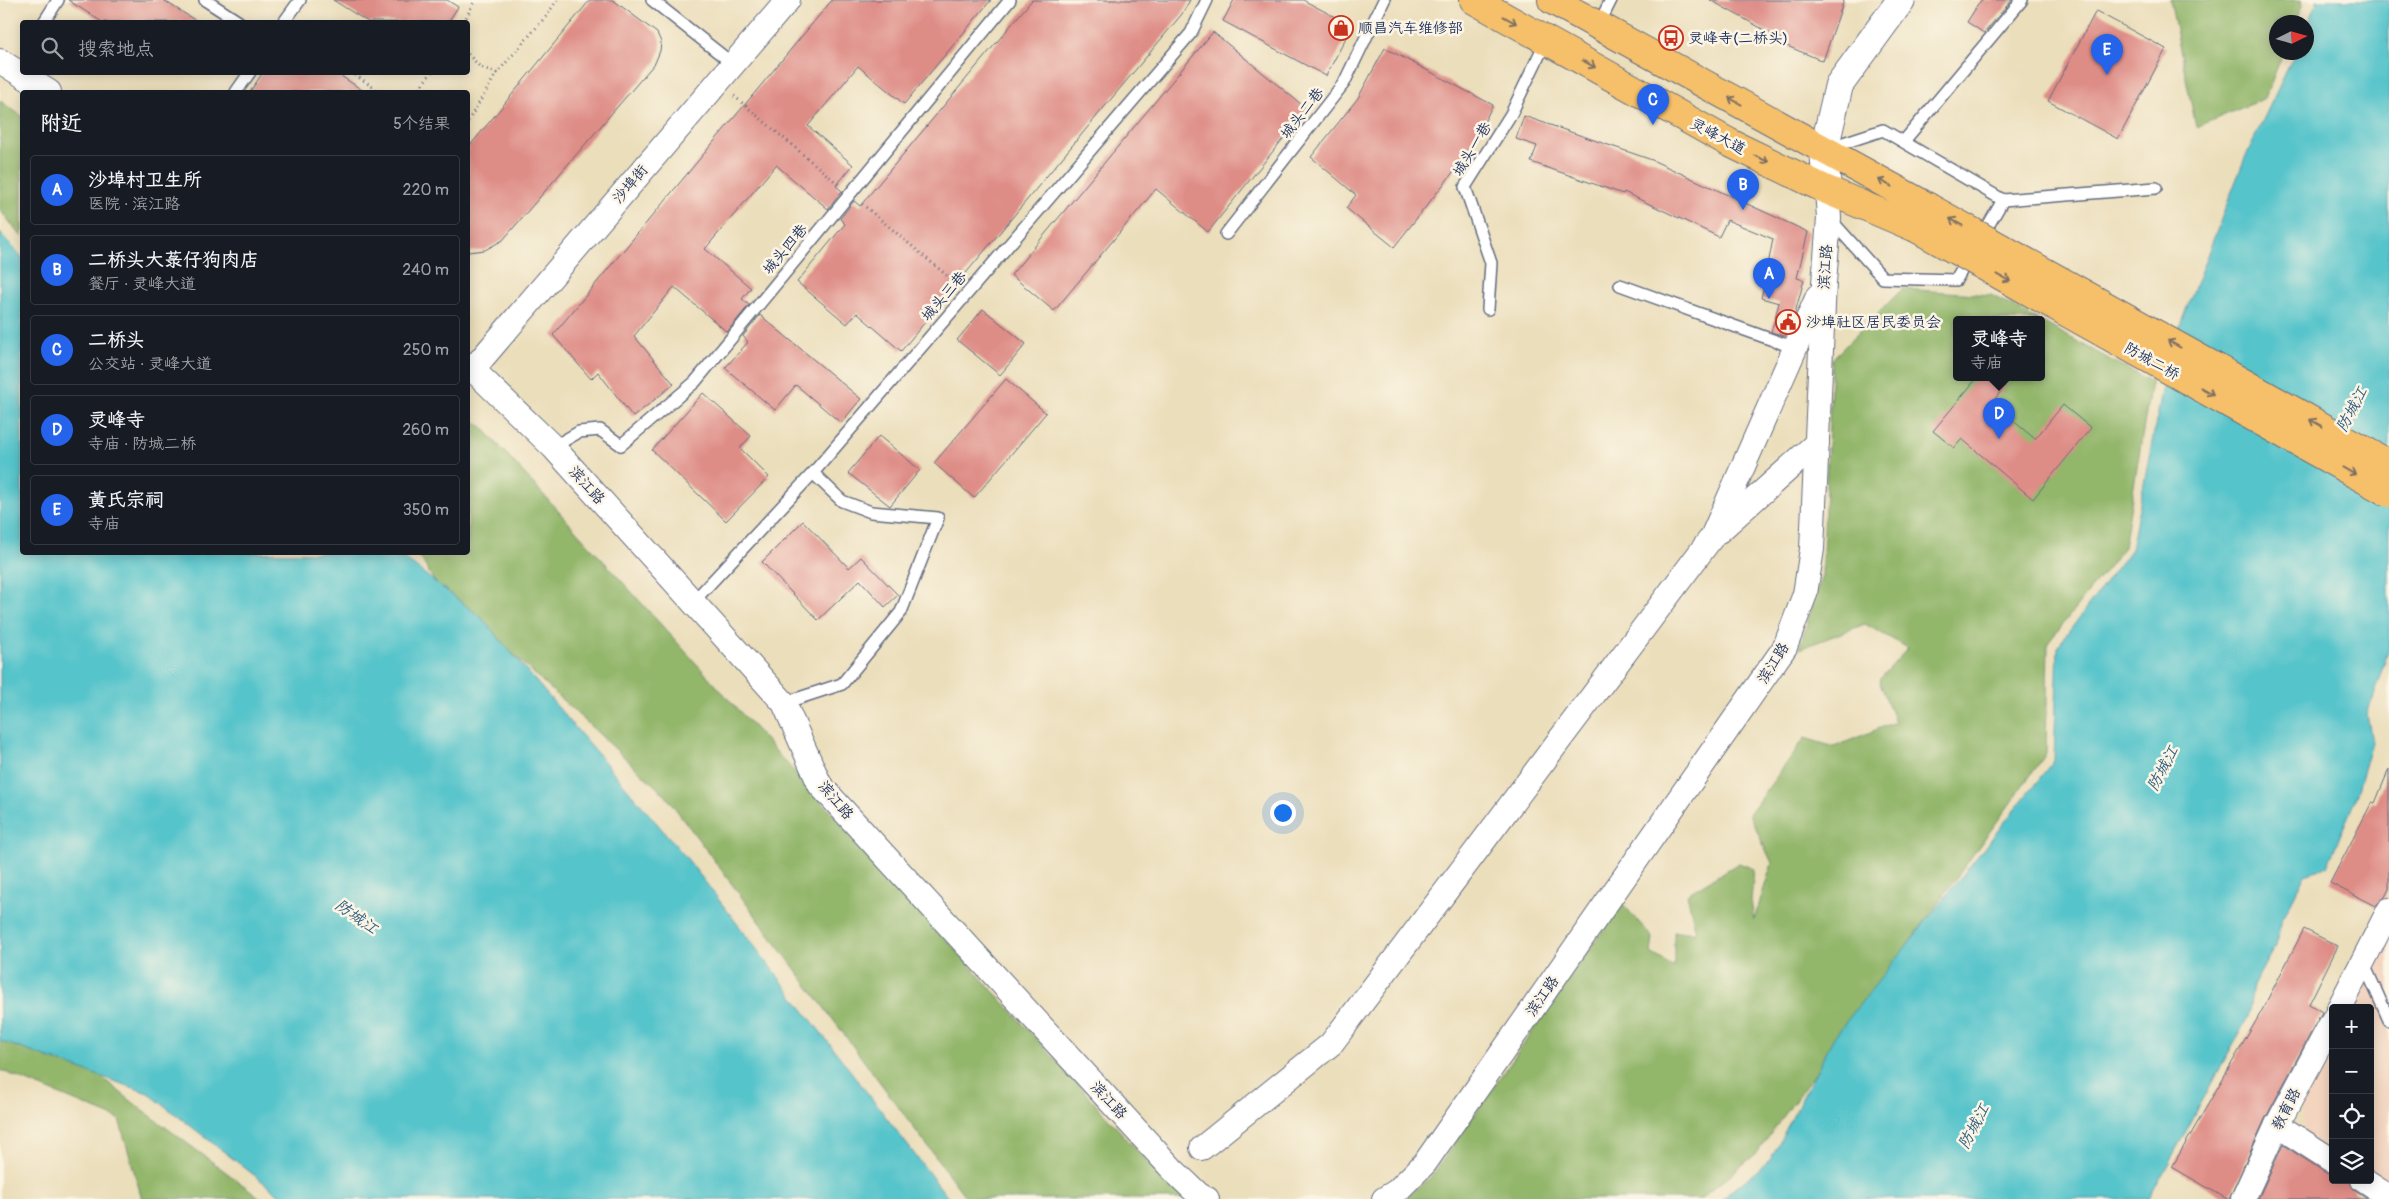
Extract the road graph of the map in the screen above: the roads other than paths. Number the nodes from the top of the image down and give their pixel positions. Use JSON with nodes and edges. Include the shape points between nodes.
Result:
{"nodes":[{"id":1,"x":58,"y":0,"type":"edge"},
{"id":2,"x":205,"y":0,"type":"edge"},
{"id":3,"x":300,"y":0,"type":"edge"},
{"id":4,"x":652,"y":0,"type":"edge"},
{"id":5,"x":788,"y":0,"type":"edge"},
{"id":6,"x":1010,"y":0,"type":"edge"},
{"id":7,"x":1207,"y":0,"type":"edge"},
{"id":8,"x":1384,"y":0,"type":"edge"},
{"id":9,"x":1474,"y":0,"type":"edge"},
{"id":10,"x":1552,"y":0,"type":"edge"},
{"id":11,"x":1611,"y":0,"type":"edge"},
{"id":12,"x":1902,"y":0,"type":"edge"},
{"id":13,"x":2022,"y":0,"type":"edge"},
{"id":14,"x":45,"y":20,"type":"edge"},
{"id":15,"x":236,"y":20,"type":"edge"},
{"id":16,"x":285,"y":20,"type":"edge"},
{"id":17,"x":1598,"y":26,"type":"junction"},
{"id":18,"x":1546,"y":40,"type":"junction"},
{"id":19,"x":732,"y":64,"type":"junction"},
{"id":20,"x":27,"y":75,"type":"edge"},
{"id":21,"x":248,"y":75,"type":"edge"},
{"id":22,"x":46,"y":90,"type":"edge"},
{"id":23,"x":237,"y":90,"type":"edge"},
{"id":24,"x":1904,"y":141,"type":"junction"},
{"id":25,"x":1824,"y":150,"type":"junction"},
{"id":26,"x":2156,"y":188,"type":"dead end"},
{"id":27,"x":1827,"y":190,"type":"junction"},
{"id":28,"x":2003,"y":200,"type":"junction"},
{"id":29,"x":1829,"y":218,"type":"junction"},
{"id":30,"x":1922,"y":218,"type":"junction"},
{"id":31,"x":1226,"y":234,"type":"dead end"},
{"id":32,"x":1824,"y":283,"type":"junction"},
{"id":33,"x":1620,"y":285,"type":"dead end"},
{"id":34,"x":1488,"y":309,"type":"dead end"},
{"id":35,"x":1795,"y":348,"type":"junction"},
{"id":36,"x":470,"y":367,"type":"edge"},
{"id":37,"x":1817,"y":443,"type":"junction"},
{"id":38,"x":553,"y":447,"type":"junction"},
{"id":39,"x":2389,"y":464,"type":"edge"},
{"id":40,"x":813,"y":473,"type":"junction"},
{"id":41,"x":2389,"y":494,"type":"edge"},
{"id":42,"x":1712,"y":537,"type":"junction"},
{"id":43,"x":693,"y":602,"type":"junction"},
{"id":44,"x":784,"y":703,"type":"junction"},
{"id":45,"x":2389,"y":910,"type":"edge"},
{"id":46,"x":2360,"y":968,"type":"junction"},
{"id":47,"x":2341,"y":1004,"type":"edge"},
{"id":48,"x":2389,"y":1020,"type":"edge"},
{"id":49,"x":2329,"y":1028,"type":"edge"},
{"id":50,"x":2278,"y":1125,"type":"junction"},
{"id":51,"x":1202,"y":1148,"type":"dead end"},
{"id":52,"x":2329,"y":1158,"type":"edge"},
{"id":53,"x":2370,"y":1184,"type":"edge"},
{"id":54,"x":2389,"y":1197,"type":"edge"},
{"id":55,"x":1206,"y":1199,"type":"edge"},
{"id":56,"x":1384,"y":1199,"type":"edge"},
{"id":57,"x":2243,"y":1199,"type":"edge"}],
"edges":[{"from":1,"to":14,"type":"lane"},
{"from":2,"to":15,"type":"lane"},
{"from":3,"to":16,"type":"lane"},
{"from":4,"to":19,"type":"lane"},
{"from":5,"to":19,"type":"street","name":"沙埠街"},
{"from":6,"to":38,"type":"lane","name":"城头四巷","via":[[695,382],[621,445],[600,430],[579,432]]},
{"from":7,"to":40,"type":"lane","name":"城头三巷","via":[[1191,33]]},
{"from":8,"to":31,"type":"lane","name":"城头二巷","via":[[1344,83]]},
{"from":9,"to":18,"type":"main road","name":"灵峰大道","one_way":true},
{"from":10,"to":17,"type":"main road"},
{"from":11,"to":17,"type":"lane"},
{"from":12,"to":25,"type":"street","name":"滨江路","via":[[1839,85]]},
{"from":13,"to":24,"type":"lane"},
{"from":25,"to":17,"type":"main road","one_way":true},
{"from":18,"to":27,"type":"main road","name":"灵峰大道","one_way":true,"via":[[1730,143]]},
{"from":18,"to":34,"type":"lane","name":"城头一巷","via":[[1511,114],[1465,187],[1491,263]]},
{"from":19,"to":36,"type":"street","name":"沙埠街"},
{"from":20,"to":22,"type":"street"},
{"from":21,"to":23,"type":"lane"},
{"from":24,"to":25,"type":"lane","via":[[1883,130]]},
{"from":24,"to":28,"type":"lane"},
{"from":25,"to":27,"type":"street","name":"滨江路"},
{"from":30,"to":25,"type":"main road","one_way":true},
{"from":26,"to":28,"type":"lane"},
{"from":27,"to":29,"type":"street","name":"滨江路"},
{"from":27,"to":30,"type":"main road","name":"灵峰大道"},
{"from":28,"to":29,"type":"lane","via":[[1956,280],[1883,278]]},
{"from":29,"to":32,"type":"street","name":"滨江路"},
{"from":39,"to":30,"type":"main road","name":"防城二桥","one_way":true,"bridge":true},
{"from":30,"to":41,"type":"main road","name":"防城二桥","one_way":true,"bridge":true},
{"from":32,"to":35,"type":"street"},
{"from":32,"to":37,"type":"street","name":"滨江路"},
{"from":33,"to":35,"type":"lane"},
{"from":35,"to":42,"type":"street"},
{"from":36,"to":38,"type":"street","name":"滨江路"},
{"from":37,"to":42,"type":"street"},
{"from":37,"to":56,"type":"street","name":"滨江路","via":[[1812,549],[1805,594],[1785,647],[1425,1163],[1397,1191]]},
{"from":38,"to":43,"type":"street","name":"滨江路"},
{"from":40,"to":43,"type":"lane","name":"城头三巷"},
{"from":40,"to":44,"type":"lane","via":[[842,501],[871,512],[938,518],[901,612],[842,684]]},
{"from":42,"to":51,"type":"street","via":[[1331,1044]]},
{"from":43,"to":44,"type":"street","name":"滨江路"},
{"from":44,"to":55,"type":"street","name":"滨江路","via":[[820,785],[1174,1171]]},
{"from":45,"to":46,"type":"street"},
{"from":46,"to":47,"type":"street"},
{"from":46,"to":48,"type":"lane","via":[[2368,974]]},
{"from":49,"to":50,"type":"street","name":"教育路"},
{"from":50,"to":52,"type":"street"},
{"from":50,"to":57,"type":"street","name":"教育路"},
{"from":53,"to":54,"type":"street"}]}
